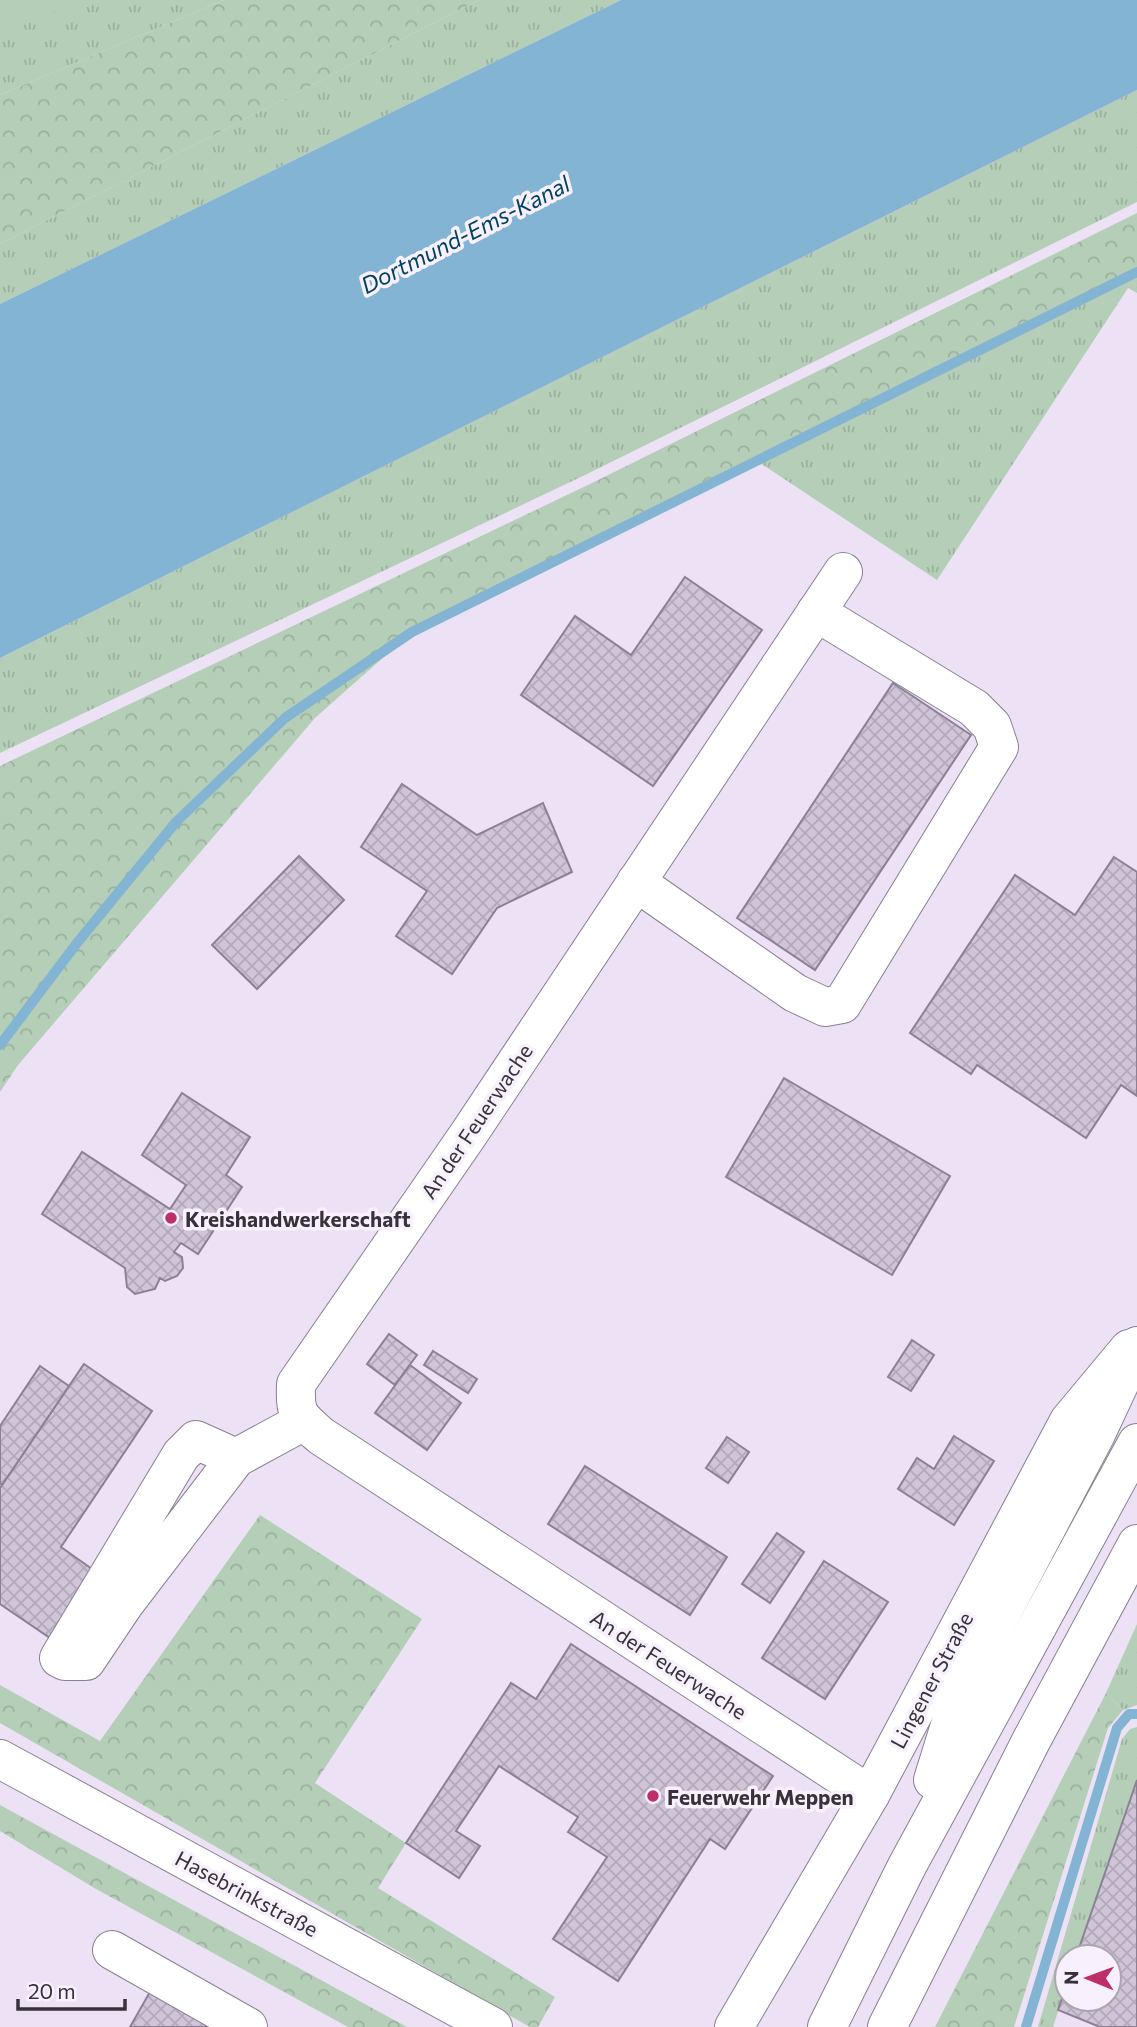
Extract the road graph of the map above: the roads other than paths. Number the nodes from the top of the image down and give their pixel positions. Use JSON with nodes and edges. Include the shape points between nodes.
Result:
{"nodes":[{"id":1,"x":843,"y":572,"type":"dead end"},
{"id":2,"x":816,"y":612,"type":"junction"},
{"id":3,"x":636,"y":882,"type":"junction"},
{"id":4,"x":1137,"y":1339,"type":"edge"},
{"id":5,"x":1137,"y":1346,"type":"edge"},
{"id":6,"x":304,"y":1421,"type":"junction"},
{"id":7,"x":1137,"y":1443,"type":"edge"},
{"id":8,"x":236,"y":1458,"type":"junction"},
{"id":9,"x":1137,"y":1544,"type":"edge"},
{"id":10,"x":0,"y":1759,"type":"edge"},
{"id":11,"x":870,"y":1796,"type":"junction"},
{"id":12,"x":907,"y":1866,"type":"junction"},
{"id":13,"x":112,"y":1951,"type":"dead end"},
{"id":14,"x":907,"y":1985,"type":"junction"},
{"id":15,"x":490,"y":2026,"type":"edge"},
{"id":16,"x":248,"y":2027,"type":"edge"},
{"id":17,"x":734,"y":2027,"type":"edge"},
{"id":18,"x":827,"y":2027,"type":"edge"},
{"id":19,"x":887,"y":2027,"type":"edge"},
{"id":20,"x":896,"y":2027,"type":"edge"}],
"edges":[{"from":1,"to":2,"type":"main road","name":"An der Feuerwache"},
{"from":2,"to":3,"type":"main road","name":"An der Feuerwache"},
{"from":2,"to":3,"type":"main road","via":[[974,708],[992,726],[999,747],[842,1004],[825,1007],[795,993]]},
{"from":3,"to":6,"type":"main road","name":"An der Feuerwache","via":[[296,1384],[295,1408]]},
{"from":4,"to":11,"type":"main road","name":"Lingener Straße","via":[[1069,1421]]},
{"from":5,"to":12,"type":"main road","via":[[1095,1436],[961,1690]]},
{"from":6,"to":8,"type":"main road"},
{"from":6,"to":11,"type":"main road","name":"An der Feuerwache"},
{"from":7,"to":12,"type":"main road"},
{"from":8,"to":8,"type":"main road","via":[[86,1661],[59,1658],[181,1455],[196,1440]]},
{"from":9,"to":14,"type":"main road"},
{"from":10,"to":15,"type":"main road","name":"Hasebrinkstraße"},
{"from":11,"to":17,"type":"main road","name":"Lingener Straße"},
{"from":12,"to":18,"type":"main road"},
{"from":13,"to":16,"type":"main road"},
{"from":14,"to":19,"type":"main road"},
{"from":14,"to":20,"type":"main road"}]}
